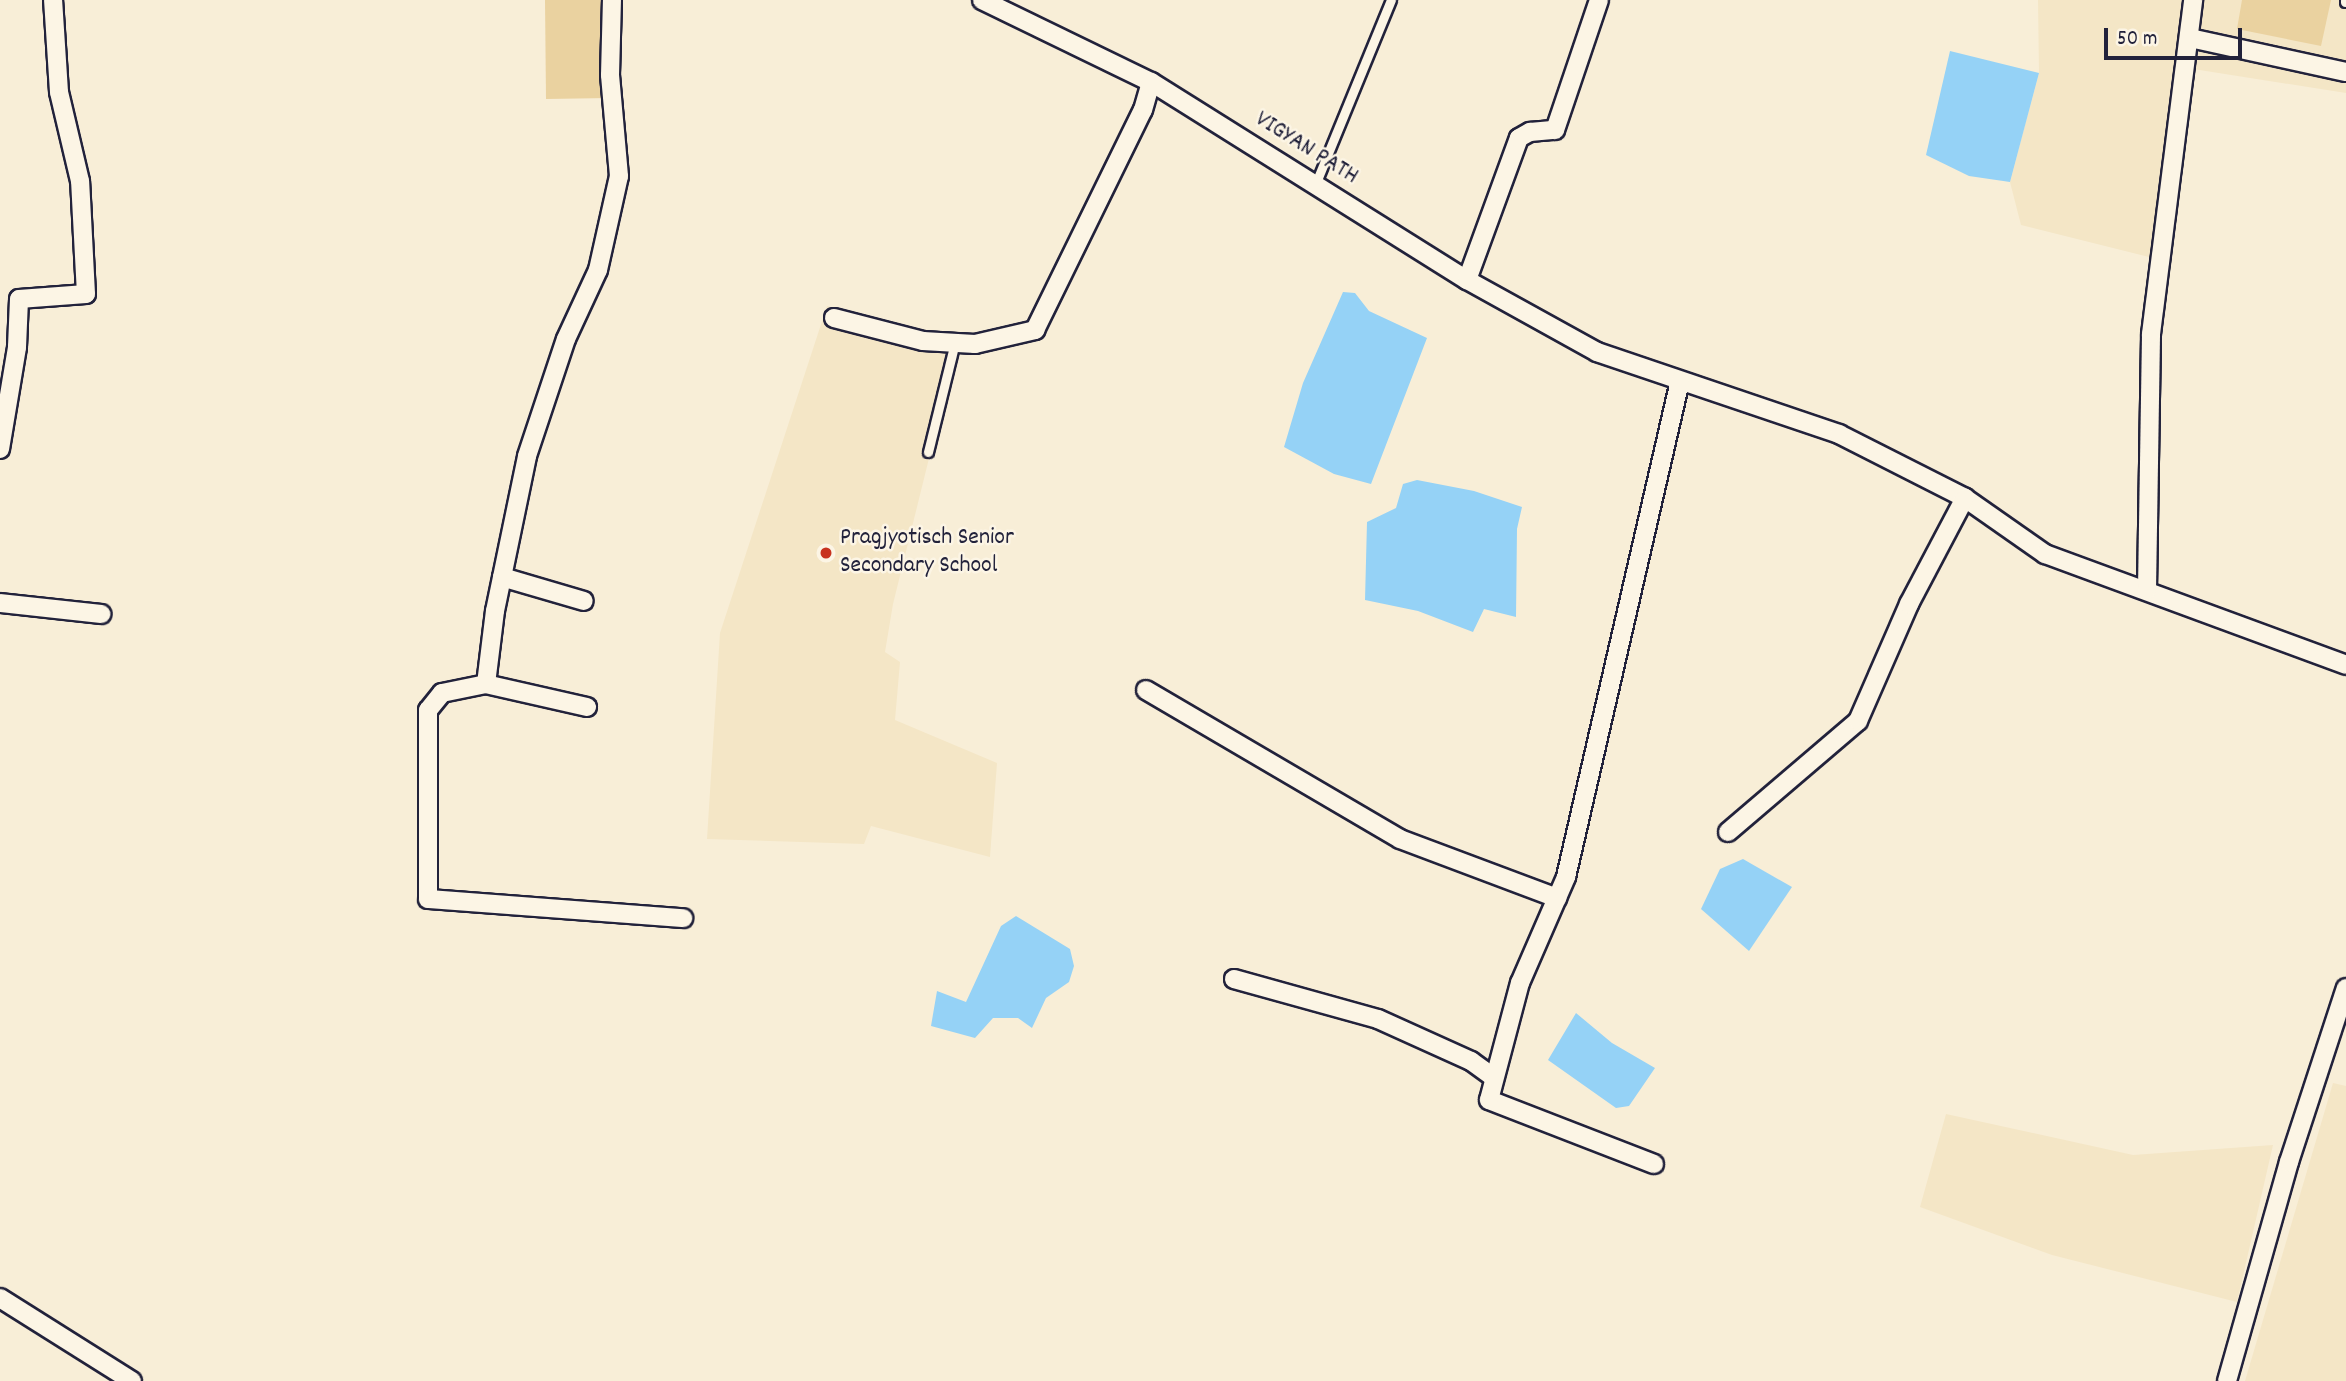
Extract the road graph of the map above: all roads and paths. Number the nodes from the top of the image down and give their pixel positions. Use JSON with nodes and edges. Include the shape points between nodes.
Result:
{"nodes":[{"id":1,"x":53,"y":0,"type":"edge"},
{"id":2,"x":612,"y":0,"type":"edge"},
{"id":3,"x":982,"y":0,"type":"edge"},
{"id":4,"x":1391,"y":0,"type":"edge"},
{"id":5,"x":1599,"y":0,"type":"edge"},
{"id":6,"x":2193,"y":0,"type":"edge"},
{"id":7,"x":2190,"y":38,"type":"junction"},
{"id":8,"x":2346,"y":72,"type":"edge"},
{"id":9,"x":1151,"y":82,"type":"junction"},
{"id":10,"x":1315,"y":185,"type":"junction"},
{"id":11,"x":1467,"y":281,"type":"junction"},
{"id":12,"x":834,"y":318,"type":"dead end"},
{"id":13,"x":955,"y":342,"type":"junction"},
{"id":14,"x":1680,"y":381,"type":"junction"},
{"id":15,"x":0,"y":449,"type":"edge"},
{"id":16,"x":928,"y":452,"type":"dead end"},
{"id":17,"x":1965,"y":498,"type":"junction"},
{"id":18,"x":502,"y":577,"type":"junction"},
{"id":19,"x":2147,"y":590,"type":"junction"},
{"id":20,"x":584,"y":601,"type":"dead end"},
{"id":21,"x":0,"y":603,"type":"edge"},
{"id":22,"x":101,"y":614,"type":"dead end"},
{"id":23,"x":2346,"y":665,"type":"edge"},
{"id":24,"x":486,"y":684,"type":"junction"},
{"id":25,"x":1146,"y":690,"type":"dead end"},
{"id":26,"x":587,"y":707,"type":"dead end"},
{"id":27,"x":1728,"y":832,"type":"dead end"},
{"id":28,"x":1557,"y":898,"type":"junction"},
{"id":29,"x":683,"y":918,"type":"dead end"},
{"id":30,"x":1234,"y":979,"type":"dead end"},
{"id":31,"x":2346,"y":988,"type":"edge"},
{"id":32,"x":1492,"y":1076,"type":"junction"},
{"id":33,"x":1654,"y":1164,"type":"dead end"},
{"id":34,"x":0,"y":1298,"type":"edge"},
{"id":35,"x":132,"y":1381,"type":"edge"},
{"id":36,"x":2227,"y":1381,"type":"edge"}],
"edges":[{"from":1,"to":15,"type":"street","via":[[59,92],[80,181],[86,294],[19,299],[17,347]]},
{"from":2,"to":18,"type":"street","via":[[610,75],[619,176],[598,270],[566,339],[527,456]]},
{"from":3,"to":9,"type":"street","name":"VIGYAN PATH"},
{"from":4,"to":10,"type":"lane"},
{"from":5,"to":11,"type":"street","via":[[1555,130],[1519,138]]},
{"from":6,"to":7,"type":"street"},
{"from":7,"to":8,"type":"street"},
{"from":7,"to":19,"type":"street","via":[[2151,334]]},
{"from":9,"to":10,"type":"street","name":"VIGYAN PATH"},
{"from":9,"to":13,"type":"street","via":[[1143,110],[1035,330],[975,344]]},
{"from":10,"to":11,"type":"street","name":"VIGYAN PATH"},
{"from":11,"to":14,"type":"street","name":"VIGYAN PATH","via":[[1597,352]]},
{"from":12,"to":13,"type":"street","via":[[870,331]]},
{"from":13,"to":16,"type":"lane"},
{"from":14,"to":17,"type":"street","name":"VIGYAN PATH","via":[[1839,434]]},
{"from":14,"to":28,"type":"street","via":[[1595,761]]},
{"from":17,"to":19,"type":"street","name":"VIGYAN PATH","via":[[2045,554]]},
{"from":17,"to":27,"type":"street","via":[[1909,604],[1858,721]]},
{"from":18,"to":20,"type":"street"},
{"from":18,"to":24,"type":"street"},
{"from":19,"to":23,"type":"street","name":"VIGYAN PATH"},
{"from":21,"to":22,"type":"street"},
{"from":24,"to":26,"type":"street"},
{"from":24,"to":29,"type":"street","via":[[442,693],[428,710],[428,899]]},
{"from":25,"to":28,"type":"street","via":[[1400,839]]},
{"from":28,"to":32,"type":"street","via":[[1520,983]]},
{"from":30,"to":32,"type":"street","via":[[1378,1019],[1471,1061]]},
{"from":31,"to":36,"type":"street","via":[[2289,1162]]},
{"from":32,"to":33,"type":"street","via":[[1489,1100]]},
{"from":34,"to":35,"type":"street"}]}
